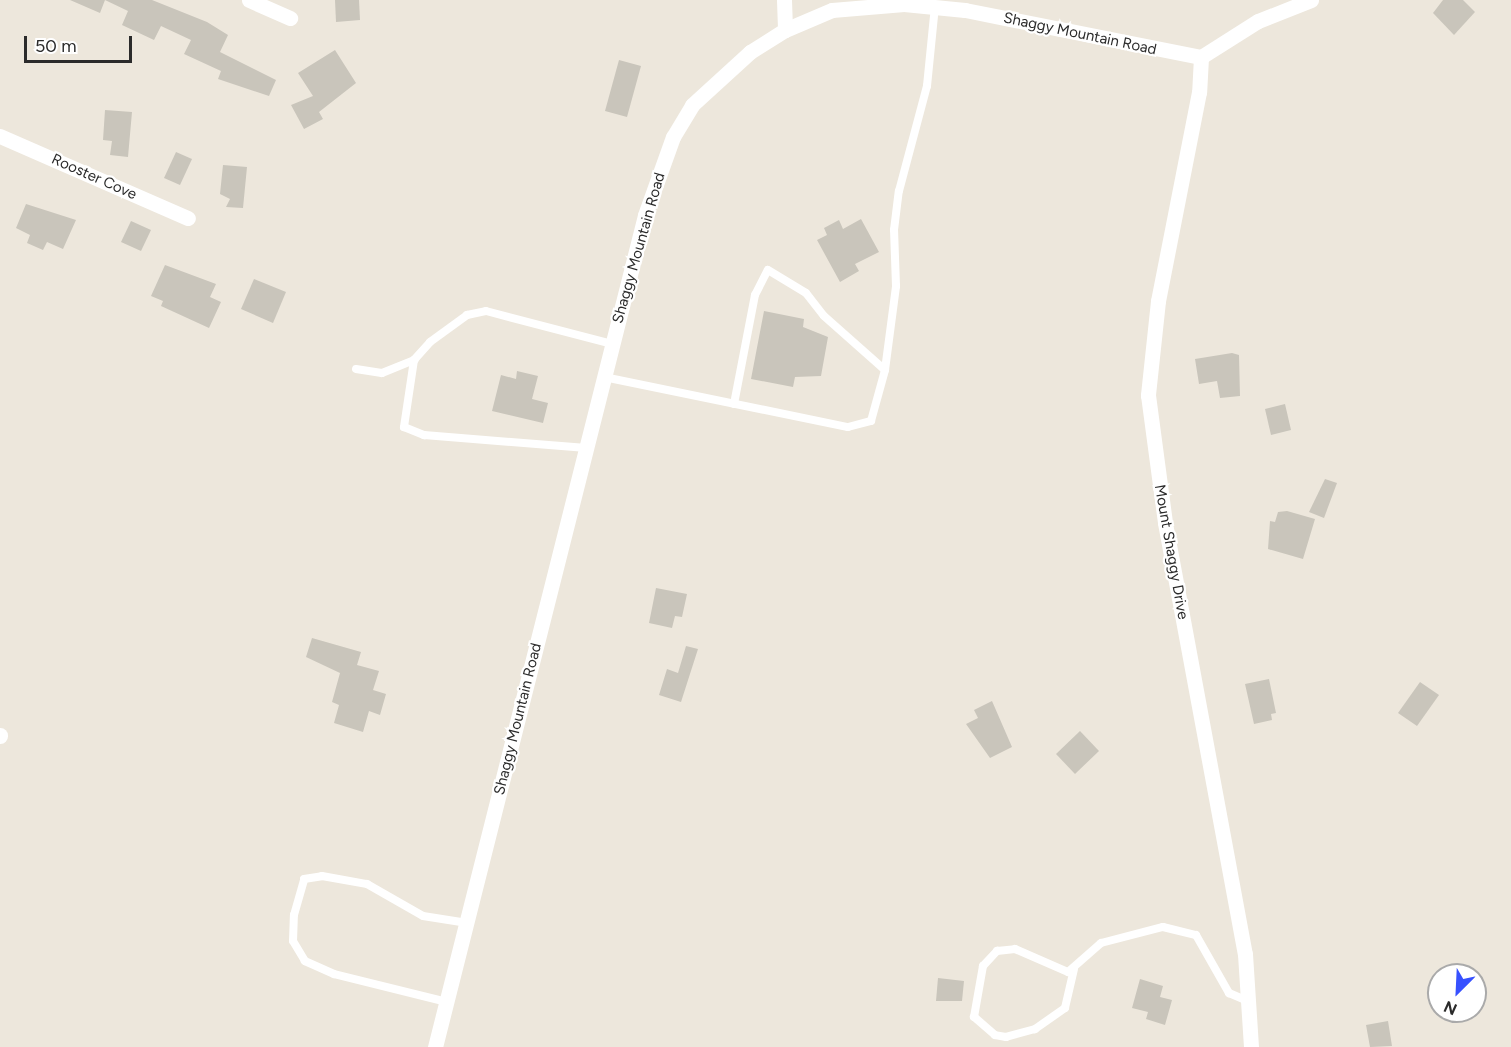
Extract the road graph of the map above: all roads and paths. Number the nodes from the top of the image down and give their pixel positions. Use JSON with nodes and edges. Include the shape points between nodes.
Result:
{"nodes":[{"id":1,"x":249,"y":0,"type":"edge"},
{"id":2,"x":784,"y":0,"type":"edge"},
{"id":3,"x":1311,"y":0,"type":"edge"},
{"id":4,"x":935,"y":6,"type":"junction"},
{"id":5,"x":290,"y":18,"type":"dead end"},
{"id":6,"x":785,"y":30,"type":"junction"},
{"id":7,"x":1201,"y":57,"type":"junction"},
{"id":8,"x":0,"y":136,"type":"edge"},
{"id":9,"x":188,"y":218,"type":"dead end"},
{"id":10,"x":612,"y":344,"type":"junction"},
{"id":11,"x":414,"y":360,"type":"junction"},
{"id":12,"x":356,"y":369,"type":"dead end"},
{"id":13,"x":885,"y":370,"type":"junction"},
{"id":14,"x":604,"y":377,"type":"junction"},
{"id":15,"x":734,"y":404,"type":"junction"},
{"id":16,"x":586,"y":448,"type":"junction"},
{"id":17,"x":467,"y":923,"type":"junction"},
{"id":18,"x":1074,"y":969,"type":"junction"},
{"id":19,"x":1250,"y":1001,"type":"junction"},
{"id":20,"x":448,"y":1003,"type":"junction"},
{"id":21,"x":435,"y":1047,"type":"edge"},
{"id":22,"x":1251,"y":1047,"type":"edge"}],
"edges":[{"from":1,"to":5,"type":"street"},
{"from":2,"to":6,"type":"street"},
{"from":3,"to":7,"type":"street","via":[[1258,21]]},
{"from":4,"to":6,"type":"street","name":"Shaggy Mountain Road","via":[[852,6]]},
{"from":4,"to":7,"type":"street","name":"Shaggy Mountain Road"},
{"from":4,"to":13,"type":"lane","via":[[927,86],[897,211],[896,286]]},
{"from":6,"to":10,"type":"street","name":"Shaggy Mountain Road","via":[[722,73],[692,105],[673,137],[645,215]]},
{"from":7,"to":19,"type":"street","name":"Mount Shaggy Drive","via":[[1199,92],[1158,301],[1148,395],[1165,523],[1245,954]]},
{"from":8,"to":9,"type":"street","name":"Rooster Cove"},
{"from":10,"to":11,"type":"lane","via":[[486,310],[467,315],[430,342]]},
{"from":10,"to":14,"type":"street","name":"Shaggy Mountain Road"},
{"from":11,"to":12,"type":"lane","via":[[382,373]]},
{"from":11,"to":16,"type":"lane","via":[[404,427],[424,435]]},
{"from":13,"to":15,"type":"lane","via":[[871,421],[848,427]]},
{"from":13,"to":15,"type":"lane","via":[[824,316],[806,293],[768,270],[755,296]]},
{"from":14,"to":15,"type":"lane"},
{"from":14,"to":16,"type":"street","name":"Shaggy Mountain Road"},
{"from":16,"to":17,"type":"street","name":"Shaggy Mountain Road"},
{"from":17,"to":20,"type":"street","name":"Shaggy Mountain Road"},
{"from":17,"to":20,"type":"lane","via":[[423,916],[367,884],[322,876],[304,879],[294,915],[293,941],[305,961],[334,974]]},
{"from":18,"to":18,"type":"lane","via":[[1049,967],[1015,949],[997,951],[983,966],[974,1017],[995,1035],[1006,1037],[1035,1029],[1065,1008]]},
{"from":18,"to":19,"type":"lane","via":[[1101,943],[1142,930],[1176,927],[1201,941],[1229,993]]},
{"from":19,"to":22,"type":"street","name":"Mount Shaggy Drive"},
{"from":20,"to":21,"type":"street","name":"Shaggy Mountain Road"}]}
